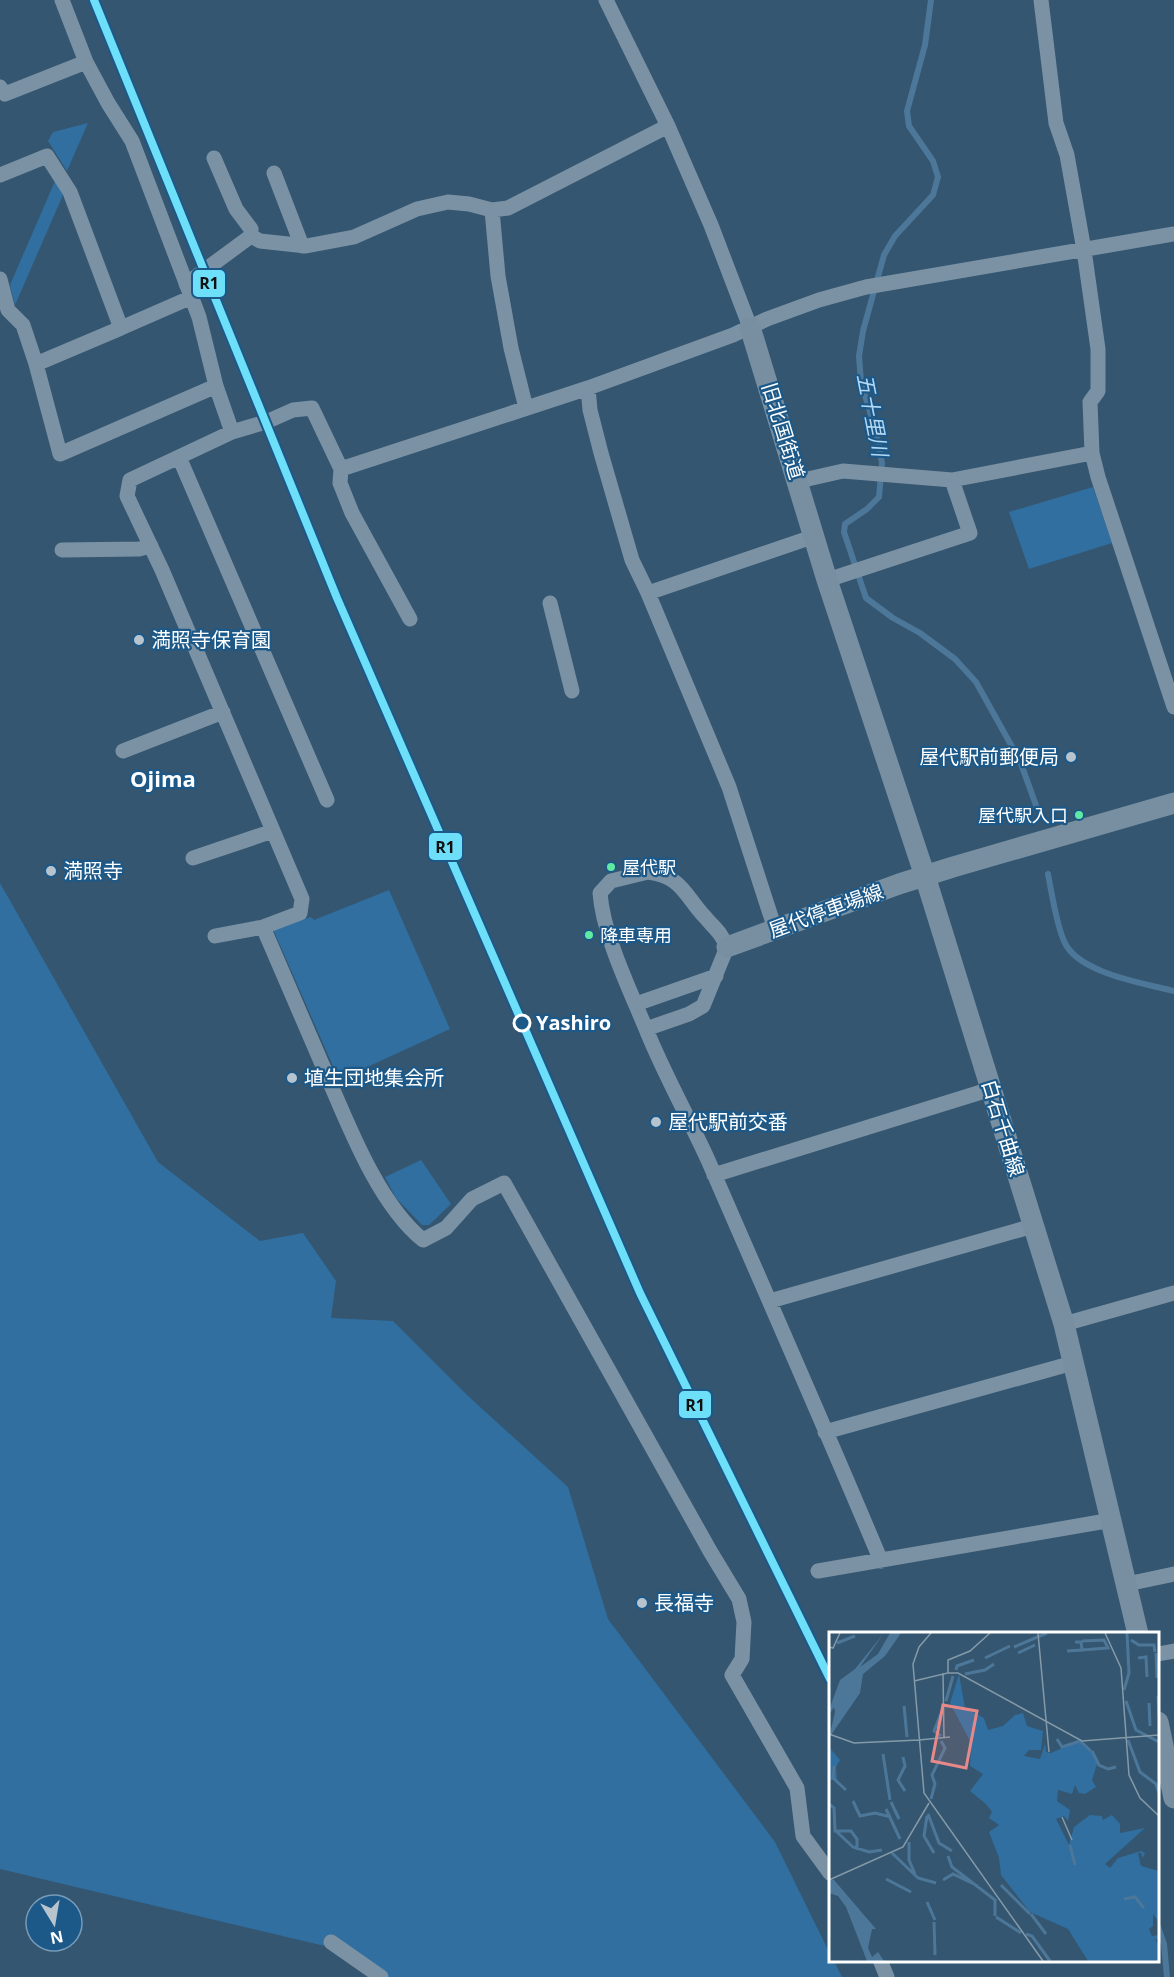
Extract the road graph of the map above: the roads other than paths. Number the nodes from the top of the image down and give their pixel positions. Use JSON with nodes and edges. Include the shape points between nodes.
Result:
{"nodes":[{"id":1,"x":62,"y":0,"type":"edge"},
{"id":2,"x":606,"y":0,"type":"edge"},
{"id":3,"x":1041,"y":0,"type":"edge"},
{"id":4,"x":86,"y":62,"type":"junction"},
{"id":5,"x":0,"y":87,"type":"edge"},
{"id":6,"x":668,"y":126,"type":"junction"},
{"id":7,"x":214,"y":158,"type":"dead end"},
{"id":8,"x":274,"y":173,"type":"dead end"},
{"id":9,"x":0,"y":175,"type":"edge"},
{"id":10,"x":492,"y":210,"type":"junction"},
{"id":11,"x":1174,"y":234,"type":"edge"},
{"id":12,"x":251,"y":236,"type":"junction"},
{"id":13,"x":302,"y":246,"type":"junction"},
{"id":14,"x":1084,"y":250,"type":"junction"},
{"id":15,"x":0,"y":279,"type":"edge"},
{"id":16,"x":189,"y":291,"type":"junction"},
{"id":17,"x":750,"y":327,"type":"junction"},
{"id":18,"x":121,"y":328,"type":"junction"},
{"id":19,"x":36,"y":364,"type":"junction"},
{"id":20,"x":216,"y":386,"type":"junction"},
{"id":21,"x":588,"y":388,"type":"junction"},
{"id":22,"x":526,"y":408,"type":"junction"},
{"id":23,"x":232,"y":432,"type":"junction"},
{"id":24,"x":1092,"y":453,"type":"junction"},
{"id":25,"x":179,"y":457,"type":"junction"},
{"id":26,"x":340,"y":469,"type":"junction"},
{"id":27,"x":799,"y":480,"type":"junction"},
{"id":28,"x":952,"y":480,"type":"junction"},
{"id":29,"x":814,"y":536,"type":"junction"},
{"id":30,"x":151,"y":546,"type":"junction"},
{"id":31,"x":62,"y":550,"type":"dead end"},
{"id":32,"x":827,"y":580,"type":"junction"},
{"id":33,"x":648,"y":592,"type":"junction"},
{"id":34,"x":549,"y":603,"type":"dead end"},
{"id":35,"x":410,"y":619,"type":"dead end"},
{"id":36,"x":572,"y":691,"type":"dead end"},
{"id":37,"x":1174,"y":707,"type":"edge"},
{"id":38,"x":223,"y":712,"type":"junction"},
{"id":39,"x":123,"y":751,"type":"dead end"},
{"id":40,"x":327,"y":800,"type":"dead end"},
{"id":41,"x":1174,"y":803,"type":"edge"},
{"id":42,"x":273,"y":831,"type":"junction"},
{"id":43,"x":194,"y":858,"type":"dead end"},
{"id":44,"x":925,"y":876,"type":"junction"},
{"id":45,"x":263,"y":927,"type":"junction"},
{"id":46,"x":775,"y":929,"type":"junction"},
{"id":47,"x":215,"y":936,"type":"dead end"},
{"id":48,"x":727,"y":947,"type":"junction"},
{"id":49,"x":716,"y":976,"type":"junction"},
{"id":50,"x":636,"y":1004,"type":"junction"},
{"id":51,"x":646,"y":1029,"type":"junction"},
{"id":52,"x":991,"y":1089,"type":"junction"},
{"id":53,"x":714,"y":1175,"type":"junction"},
{"id":54,"x":1033,"y":1226,"type":"junction"},
{"id":55,"x":1174,"y":1293,"type":"edge"},
{"id":56,"x":770,"y":1301,"type":"junction"},
{"id":57,"x":1064,"y":1324,"type":"junction"},
{"id":58,"x":1073,"y":1363,"type":"junction"},
{"id":59,"x":825,"y":1432,"type":"junction"},
{"id":60,"x":1112,"y":1520,"type":"junction"},
{"id":61,"x":881,"y":1561,"type":"junction"},
{"id":62,"x":818,"y":1571,"type":"dead end"},
{"id":63,"x":1174,"y":1574,"type":"edge"},
{"id":64,"x":1127,"y":1584,"type":"junction"},
{"id":65,"x":1138,"y":1632,"type":"edge"},
{"id":66,"x":1174,"y":1651,"type":"edge"},
{"id":67,"x":1159,"y":1654,"type":"edge"},
{"id":68,"x":1159,"y":1727,"type":"edge"},
{"id":69,"x":1174,"y":1798,"type":"edge"},
{"id":70,"x":829,"y":1870,"type":"edge"},
{"id":71,"x":331,"y":1942,"type":"dead end"},
{"id":72,"x":881,"y":1962,"type":"edge"},
{"id":73,"x":381,"y":1977,"type":"edge"},
{"id":74,"x":886,"y":1977,"type":"edge"}],
"edges":[{"from":1,"to":4,"type":"street"},
{"from":2,"to":6,"type":"street","name":"旧北国街道"},
{"from":3,"to":14,"type":"street","via":[[1056,123],[1067,155]]},
{"from":4,"to":5,"type":"street","via":[[5,94]]},
{"from":4,"to":16,"type":"street","via":[[132,141]]},
{"from":6,"to":10,"type":"street","via":[[508,208]]},
{"from":6,"to":17,"type":"street","name":"旧北国街道"},
{"from":7,"to":12,"type":"street","via":[[236,209],[251,229]]},
{"from":8,"to":13,"type":"street"},
{"from":9,"to":18,"type":"street","via":[[47,156],[70,192]]},
{"from":10,"to":13,"type":"street","via":[[448,202],[417,208],[354,237]]},
{"from":10,"to":22,"type":"street","via":[[498,276]]},
{"from":11,"to":14,"type":"street"},
{"from":12,"to":13,"type":"street","via":[[260,241]]},
{"from":12,"to":16,"type":"street"},
{"from":14,"to":17,"type":"street","via":[[866,287],[819,300]]},
{"from":14,"to":24,"type":"street","via":[[1098,350],[1098,391],[1090,402]]},
{"from":15,"to":19,"type":"street","via":[[8,310],[23,325]]},
{"from":16,"to":18,"type":"street"},
{"from":16,"to":20,"type":"street"},
{"from":17,"to":21,"type":"street"},
{"from":17,"to":27,"type":"main road","name":"旧北国街道"},
{"from":18,"to":19,"type":"street"},
{"from":19,"to":20,"type":"street","via":[[60,454]]},
{"from":20,"to":23,"type":"street"},
{"from":21,"to":22,"type":"street"},
{"from":21,"to":33,"type":"street","via":[[590,410],[632,560]]},
{"from":22,"to":26,"type":"street"},
{"from":23,"to":25,"type":"street"},
{"from":23,"to":26,"type":"street","via":[[293,410],[312,408]]},
{"from":24,"to":28,"type":"street"},
{"from":24,"to":37,"type":"street"},
{"from":25,"to":30,"type":"street","via":[[130,480],[127,496]]},
{"from":25,"to":40,"type":"street"},
{"from":26,"to":35,"type":"street","via":[[340,483],[352,513]]},
{"from":27,"to":28,"type":"street","via":[[843,471]]},
{"from":27,"to":29,"type":"main road","name":"旧北国街道"},
{"from":28,"to":32,"type":"street","via":[[970,533]]},
{"from":29,"to":32,"type":"main road","name":"旧北国街道"},
{"from":29,"to":33,"type":"street"},
{"from":30,"to":31,"type":"street"},
{"from":30,"to":38,"type":"street"},
{"from":32,"to":44,"type":"main road","name":"旧北国街道"},
{"from":33,"to":46,"type":"street","via":[[729,787]]},
{"from":34,"to":36,"type":"street"},
{"from":38,"to":39,"type":"street"},
{"from":38,"to":42,"type":"street"},
{"from":41,"to":44,"type":"main road"},
{"from":42,"to":43,"type":"street"},
{"from":42,"to":45,"type":"street","via":[[302,899],[300,913]]},
{"from":44,"to":46,"type":"main road","name":"屋代停車場線"},
{"from":44,"to":52,"type":"main road","name":"白石千曲線"},
{"from":45,"to":47,"type":"street"},
{"from":45,"to":70,"type":"street","via":[[347,1122],[387,1200],[411,1230],[423,1240],[446,1227],[472,1199],[504,1183],[739,1599],[744,1622],[742,1659],[732,1675],[797,1788],[803,1836]]},
{"from":46,"to":48,"type":"main road","name":"屋代停車場線"},
{"from":48,"to":49,"type":"street"},
{"from":48,"to":50,"type":"street","via":[[720,932],[675,881],[648,872],[611,881],[600,893],[601,907]]},
{"from":49,"to":50,"type":"street"},
{"from":49,"to":51,"type":"street","via":[[703,1006]]},
{"from":50,"to":51,"type":"street"},
{"from":51,"to":53,"type":"street"},
{"from":52,"to":53,"type":"street"},
{"from":52,"to":54,"type":"main road","name":"白石千曲線"},
{"from":53,"to":56,"type":"street"},
{"from":54,"to":56,"type":"street"},
{"from":54,"to":57,"type":"main road","name":"白石千曲線"},
{"from":55,"to":57,"type":"street"},
{"from":56,"to":59,"type":"street"},
{"from":57,"to":58,"type":"main road","name":"白石千曲線"},
{"from":58,"to":59,"type":"street"},
{"from":58,"to":60,"type":"main road","name":"白石千曲線"},
{"from":59,"to":61,"type":"street"},
{"from":60,"to":61,"type":"street"},
{"from":60,"to":64,"type":"main road","name":"白石千曲線"},
{"from":61,"to":62,"type":"street"},
{"from":63,"to":64,"type":"street"},
{"from":64,"to":65,"type":"main road","name":"白石千曲線"},
{"from":66,"to":67,"type":"street"},
{"from":68,"to":69,"type":"main road"},
{"from":71,"to":73,"type":"street"},
{"from":72,"to":74,"type":"street"}]}
